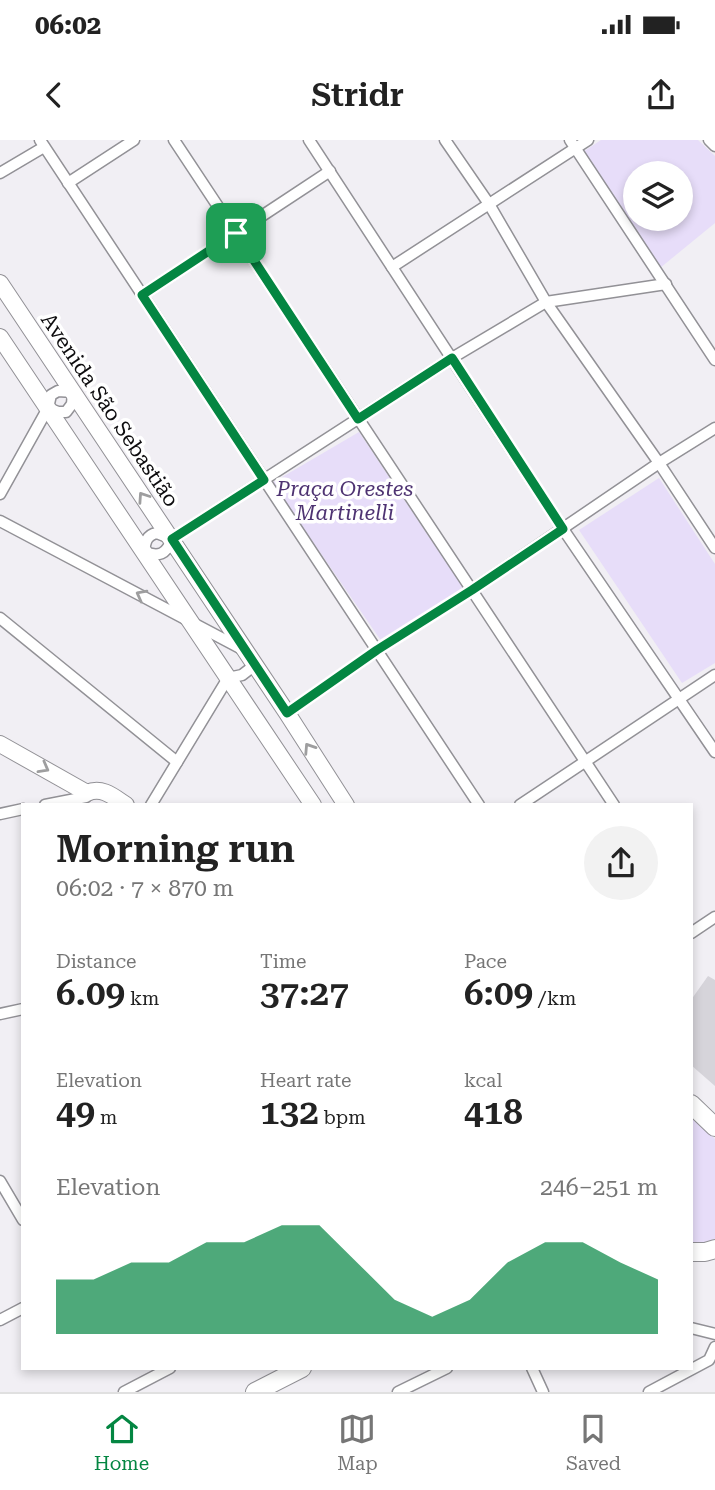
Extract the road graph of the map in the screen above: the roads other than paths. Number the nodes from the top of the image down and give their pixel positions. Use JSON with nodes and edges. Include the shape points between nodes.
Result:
{"nodes":[{"id":1,"x":134,"y":140,"type":"edge"},
{"id":2,"x":174,"y":140,"type":"edge"},
{"id":3,"x":309,"y":140,"type":"edge"},
{"id":4,"x":445,"y":140,"type":"edge"},
{"id":5,"x":588,"y":140,"type":"edge"},
{"id":6,"x":709,"y":140,"type":"edge"},
{"id":7,"x":42,"y":143,"type":"edge"},
{"id":8,"x":573,"y":144,"type":"edge"},
{"id":9,"x":715,"y":146,"type":"edge"},
{"id":10,"x":330,"y":171,"type":"junction"},
{"id":11,"x":0,"y":173,"type":"edge"},
{"id":12,"x":68,"y":183,"type":"junction"},
{"id":13,"x":489,"y":204,"type":"junction"},
{"id":14,"x":236,"y":233,"type":"junction"},
{"id":15,"x":392,"y":267,"type":"junction"},
{"id":16,"x":0,"y":284,"type":"edge"},
{"id":17,"x":666,"y":284,"type":"junction"},
{"id":18,"x":142,"y":295,"type":"junction"},
{"id":19,"x":545,"y":302,"type":"junction"},
{"id":20,"x":0,"y":337,"type":"edge"},
{"id":21,"x":452,"y":358,"type":"junction"},
{"id":22,"x":715,"y":360,"type":"edge"},
{"id":23,"x":72,"y":392,"type":"junction"},
{"id":24,"x":48,"y":408,"type":"junction"},
{"id":25,"x":358,"y":419,"type":"junction"},
{"id":26,"x":715,"y":428,"type":"edge"},
{"id":27,"x":659,"y":463,"type":"junction"},
{"id":28,"x":264,"y":480,"type":"junction"},
{"id":29,"x":0,"y":494,"type":"edge"},
{"id":30,"x":0,"y":521,"type":"edge"},
{"id":31,"x":563,"y":529,"type":"junction"},
{"id":32,"x":172,"y":539,"type":"junction"},
{"id":33,"x":715,"y":548,"type":"edge"},
{"id":34,"x":144,"y":552,"type":"junction"},
{"id":35,"x":472,"y":590,"type":"junction"},
{"id":36,"x":0,"y":618,"type":"edge"},
{"id":37,"x":193,"y":623,"type":"junction"},
{"id":38,"x":245,"y":650,"type":"junction"},
{"id":39,"x":377,"y":650,"type":"junction"},
{"id":40,"x":255,"y":665,"type":"junction"},
{"id":41,"x":715,"y":675,"type":"edge"},
{"id":42,"x":228,"y":678,"type":"junction"},
{"id":43,"x":680,"y":700,"type":"junction"},
{"id":44,"x":287,"y":713,"type":"junction"},
{"id":45,"x":0,"y":744,"type":"edge"},
{"id":46,"x":715,"y":752,"type":"edge"},
{"id":47,"x":177,"y":762,"type":"junction"},
{"id":48,"x":586,"y":762,"type":"junction"},
{"id":49,"x":87,"y":798,"type":"edge"},
{"id":50,"x":57,"y":803,"type":"edge"},
{"id":51,"x":123,"y":803,"type":"edge"},
{"id":52,"x":152,"y":803,"type":"edge"},
{"id":53,"x":312,"y":803,"type":"edge"},
{"id":54,"x":345,"y":803,"type":"edge"},
{"id":55,"x":478,"y":803,"type":"edge"},
{"id":56,"x":523,"y":803,"type":"edge"},
{"id":57,"x":613,"y":803,"type":"edge"},
{"id":58,"x":21,"y":809,"type":"edge"},
{"id":59,"x":0,"y":814,"type":"edge"},
{"id":60,"x":715,"y":917,"type":"edge"},
{"id":61,"x":693,"y":929,"type":"edge"},
{"id":62,"x":21,"y":1009,"type":"edge"},
{"id":63,"x":0,"y":1014,"type":"edge"},
{"id":64,"x":693,"y":1106,"type":"edge"},
{"id":65,"x":715,"y":1127,"type":"edge"},
{"id":66,"x":0,"y":1181,"type":"edge"},
{"id":67,"x":21,"y":1217,"type":"edge"},
{"id":68,"x":21,"y":1309,"type":"edge"},
{"id":69,"x":0,"y":1320,"type":"edge"},
{"id":70,"x":693,"y":1328,"type":"edge"},
{"id":71,"x":715,"y":1334,"type":"edge"},
{"id":72,"x":715,"y":1346,"type":"edge"},
{"id":73,"x":709,"y":1360,"type":"junction"},
{"id":74,"x":693,"y":1369,"type":"edge"},
{"id":75,"x":166,"y":1370,"type":"edge"},
{"id":76,"x":298,"y":1370,"type":"edge"},
{"id":77,"x":443,"y":1370,"type":"edge"},
{"id":78,"x":533,"y":1370,"type":"edge"},
{"id":79,"x":690,"y":1370,"type":"edge"},
{"id":80,"x":715,"y":1371,"type":"edge"},
{"id":81,"x":124,"y":1392,"type":"edge"},
{"id":82,"x":255,"y":1392,"type":"edge"},
{"id":83,"x":398,"y":1392,"type":"edge"},
{"id":84,"x":543,"y":1392,"type":"edge"},
{"id":85,"x":649,"y":1392,"type":"edge"}],
"edges":[{"from":1,"to":12,"type":"street"},
{"from":2,"to":14,"type":"street"},
{"from":3,"to":10,"type":"street"},
{"from":4,"to":13,"type":"street"},
{"from":5,"to":8,"type":"street"},
{"from":6,"to":9,"type":"street"},
{"from":7,"to":11,"type":"street"},
{"from":7,"to":12,"type":"street"},
{"from":8,"to":13,"type":"street"},
{"from":8,"to":17,"type":"street"},
{"from":10,"to":14,"type":"street"},
{"from":10,"to":15,"type":"street"},
{"from":12,"to":18,"type":"street"},
{"from":13,"to":15,"type":"street"},
{"from":13,"to":19,"type":"street"},
{"from":14,"to":18,"type":"street"},
{"from":14,"to":25,"type":"street"},
{"from":15,"to":21,"type":"street"},
{"from":16,"to":23,"type":"main road","name":"Avenida São Sebastião"},
{"from":17,"to":19,"type":"street"},
{"from":17,"to":22,"type":"street"},
{"from":18,"to":28,"type":"street"},
{"from":19,"to":21,"type":"street"},
{"from":19,"to":27,"type":"street"},
{"from":20,"to":24,"type":"main road"},
{"from":21,"to":25,"type":"street"},
{"from":21,"to":31,"type":"street"},
{"from":23,"to":24,"type":"street","via":[[52,393]]},
{"from":23,"to":24,"type":"street","via":[[66,412]]},
{"from":32,"to":23,"type":"main road","name":"Avenida São Sebastião","one_way":true},
{"from":24,"to":29,"type":"street"},
{"from":24,"to":34,"type":"main road"},
{"from":25,"to":28,"type":"street"},
{"from":25,"to":35,"type":"street"},
{"from":26,"to":27,"type":"street"},
{"from":27,"to":31,"type":"street"},
{"from":27,"to":33,"type":"street"},
{"from":28,"to":32,"type":"street"},
{"from":28,"to":39,"type":"street"},
{"from":37,"to":30,"type":"street","one_way":true},
{"from":31,"to":35,"type":"street"},
{"from":31,"to":43,"type":"street"},
{"from":32,"to":34,"type":"street","via":[[166,552]]},
{"from":32,"to":34,"type":"street","via":[[152,534]]},
{"from":32,"to":38,"type":"main road","name":"Avenida São Sebastião"},
{"from":34,"to":37,"type":"main road"},
{"from":35,"to":39,"type":"street"},
{"from":35,"to":48,"type":"street"},
{"from":36,"to":47,"type":"street"},
{"from":37,"to":38,"type":"street"},
{"from":37,"to":42,"type":"main road"},
{"from":38,"to":40,"type":"main road","name":"Avenida São Sebastião"},
{"from":39,"to":44,"type":"street"},
{"from":39,"to":55,"type":"street"},
{"from":40,"to":42,"type":"street","via":[[242,676]]},
{"from":40,"to":44,"type":"main road","name":"Avenida São Sebastião"},
{"from":41,"to":43,"type":"street"},
{"from":42,"to":47,"type":"street"},
{"from":42,"to":53,"type":"main road"},
{"from":43,"to":46,"type":"street"},
{"from":43,"to":48,"type":"street"},
{"from":54,"to":44,"type":"main road","name":"Avenida São Sebastião","one_way":true},
{"from":45,"to":49,"type":"main road","one_way":true},
{"from":47,"to":52,"type":"street"},
{"from":48,"to":56,"type":"street"},
{"from":48,"to":57,"type":"street"},
{"from":49,"to":50,"type":"street"},
{"from":49,"to":51,"type":"main road","via":[[93,790],[100,790]]},
{"from":58,"to":59,"type":"street"},
{"from":60,"to":61,"type":"street"},
{"from":62,"to":63,"type":"street"},
{"from":64,"to":65,"type":"main road"},
{"from":66,"to":67,"type":"street"},
{"from":68,"to":69,"type":"street"},
{"from":70,"to":71,"type":"street"},
{"from":72,"to":73,"type":"street"},
{"from":73,"to":74,"type":"street"},
{"from":73,"to":80,"type":"street"},
{"from":75,"to":81,"type":"street"},
{"from":76,"to":82,"type":"main road"},
{"from":77,"to":83,"type":"street"},
{"from":78,"to":84,"type":"street"},
{"from":79,"to":85,"type":"street"}]}
